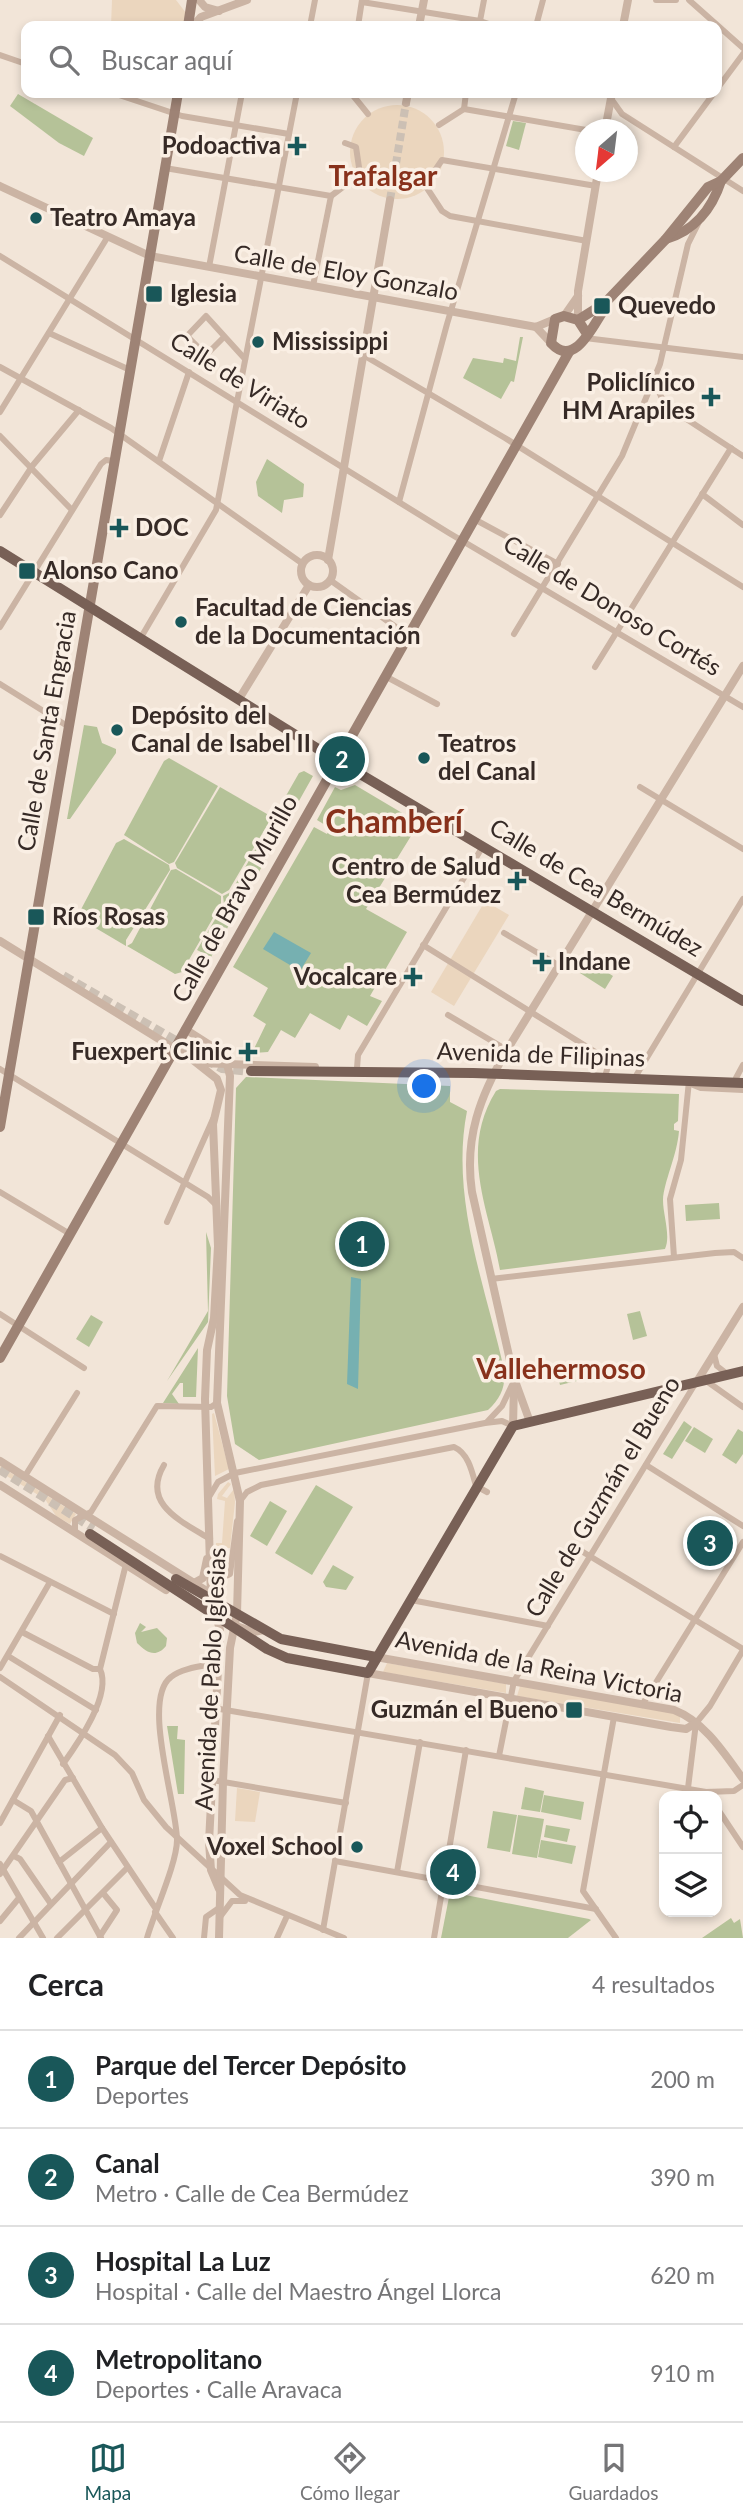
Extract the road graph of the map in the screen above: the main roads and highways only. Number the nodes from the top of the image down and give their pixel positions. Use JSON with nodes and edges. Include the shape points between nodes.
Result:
{"nodes":[{"id":1,"x":191,"y":1,"type":"edge"},
{"id":2,"x":190,"y":21,"type":"edge"},
{"id":3,"x":177,"y":98,"type":"edge"},
{"id":4,"x":743,"y":158,"type":"edge"},
{"id":5,"x":722,"y":180,"type":"junction"},
{"id":6,"x":666,"y":239,"type":"junction"},
{"id":7,"x":605,"y":303,"type":"junction"},
{"id":8,"x":578,"y":320,"type":"junction"},
{"id":9,"x":586,"y":336,"type":"junction"},
{"id":10,"x":569,"y":352,"type":"junction"},
{"id":11,"x":0,"y":551,"type":"edge"},
{"id":12,"x":89,"y":607,"type":"junction"},
{"id":13,"x":337,"y":760,"type":"junction"},
{"id":14,"x":743,"y":1000,"type":"edge"},
{"id":15,"x":251,"y":1071,"type":"tunnel mouth"},
{"id":16,"x":4,"y":1072,"type":"edge"},
{"id":17,"x":741,"y":1080,"type":"edge"},
{"id":18,"x":0,"y":1127,"type":"edge"},
{"id":19,"x":0,"y":1358,"type":"edge"},
{"id":20,"x":743,"y":1371,"type":"edge"},
{"id":21,"x":229,"y":1623,"type":"junction"},
{"id":22,"x":374,"y":1656,"type":"junction"}],
"edges":[{"from":1,"to":2,"type":"main road"},
{"from":3,"to":12,"type":"main road","name":"Calle de Santa Engracia"},
{"from":4,"to":5,"type":"main road"},
{"from":5,"to":6,"type":"main road","via":[[708,187]]},
{"from":5,"to":6,"type":"main road","via":[[703,216]]},
{"from":6,"to":7,"type":"main road"},
{"from":7,"to":8,"type":"main road"},
{"from":7,"to":9,"type":"main road"},
{"from":8,"to":9,"type":"main road"},
{"from":8,"to":10,"type":"main road","via":[[559,317],[551,343]]},
{"from":9,"to":10,"type":"main road"},
{"from":10,"to":13,"type":"main road","name":"Calle de Bravo Murillo"},
{"from":11,"to":12,"type":"main road","name":"Calle de Cea Bermúdez"},
{"from":12,"to":13,"type":"main road","name":"Calle de Cea Bermúdez"},
{"from":12,"to":16,"type":"main road","name":"Calle de Santa Engracia","via":[[29,959]]},
{"from":13,"to":14,"type":"main road","name":"Calle de Cea Bermúdez"},
{"from":13,"to":19,"type":"main road","name":"Calle de Bravo Murillo"},
{"from":15,"to":17,"type":"main road","name":"Avenida de Filipinas"},
{"from":16,"to":18,"type":"main road","name":"Calle de Santa Engracia"},
{"from":20,"to":22,"type":"main road","via":[[513,1426]]},
{"from":21,"to":21,"type":"main road","name":"Avenida de la Reina Victoria","via":[[211,1598],[92,1531],[201,1604]]},
{"from":21,"to":22,"type":"main road","name":"Avenida de la Reina Victoria","via":[[290,1641]]},
{"from":21,"to":22,"type":"main road","name":"Avenida de la Reina Victoria","via":[[287,1658],[368,1673],[376,1663]]}]}
